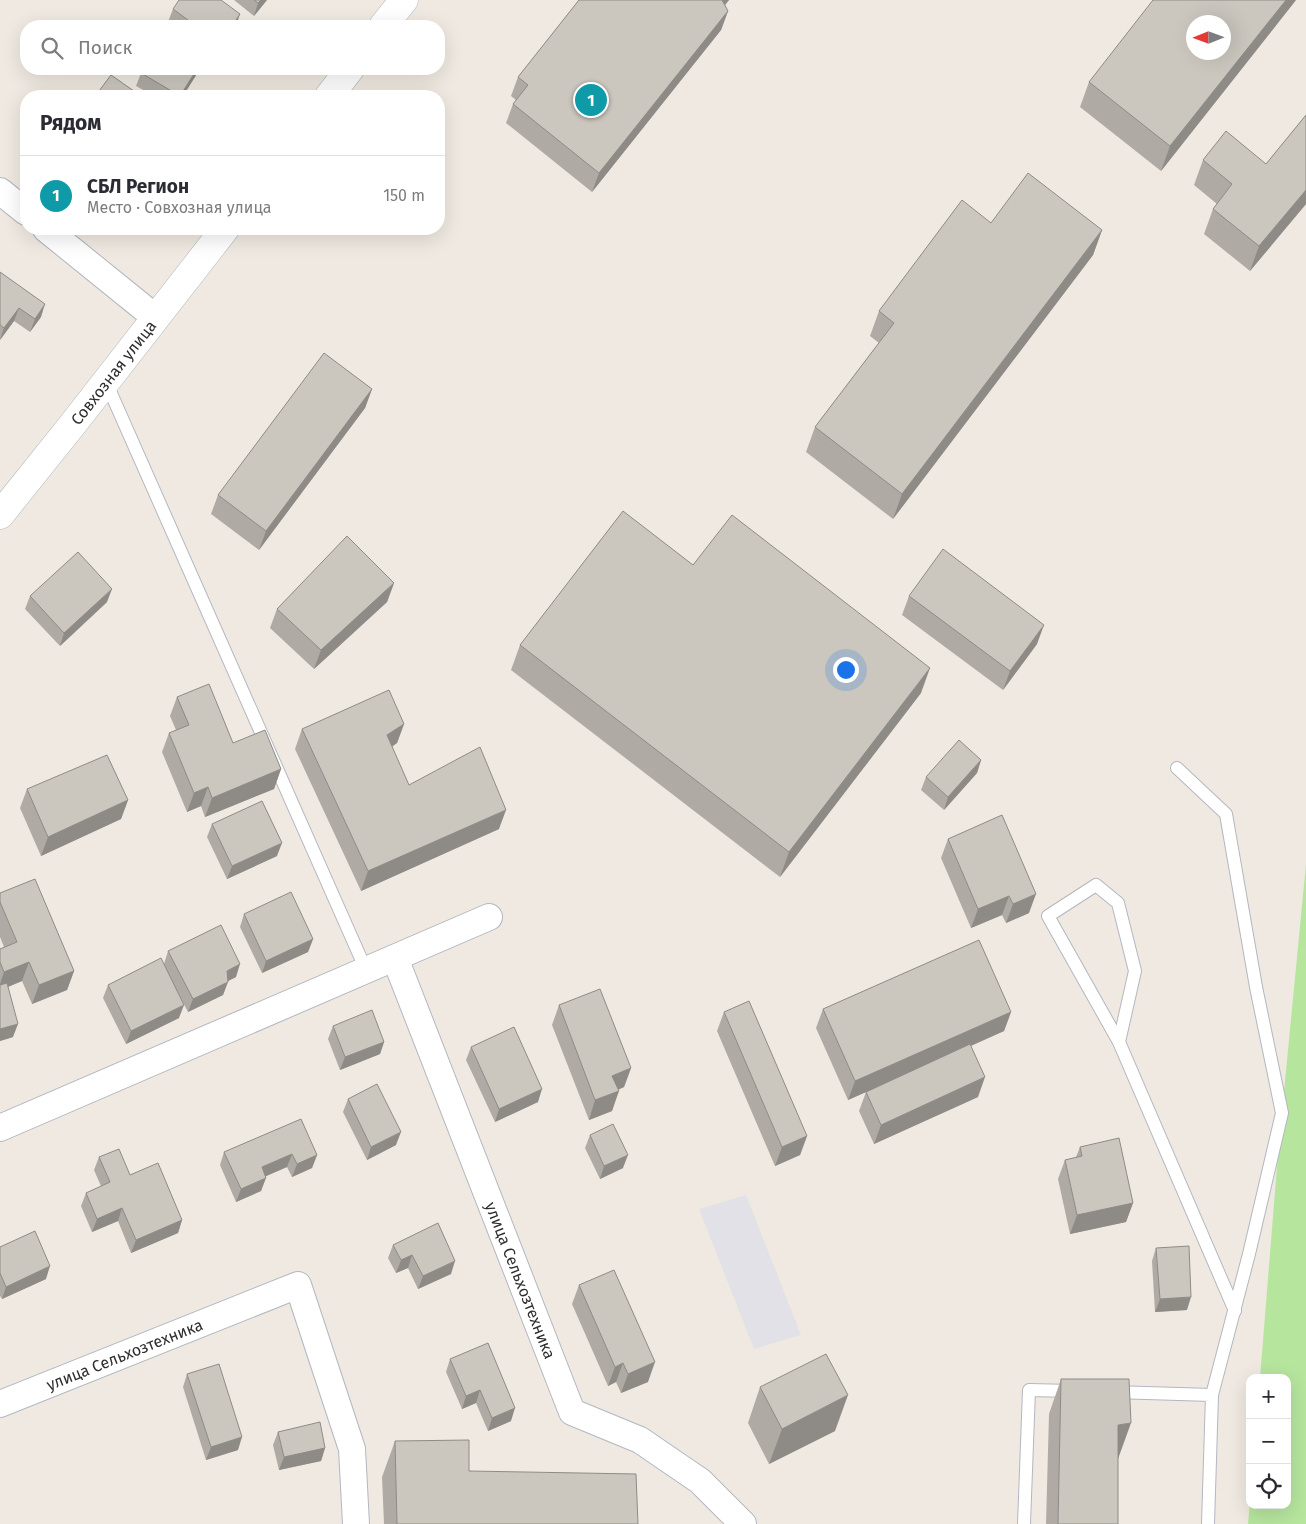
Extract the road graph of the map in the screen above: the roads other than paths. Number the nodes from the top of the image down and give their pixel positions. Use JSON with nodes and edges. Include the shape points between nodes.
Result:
{"nodes":[{"id":1,"x":404,"y":0,"type":"edge"},
{"id":2,"x":388,"y":20,"type":"edge"},
{"id":3,"x":345,"y":75,"type":"edge"},
{"id":4,"x":334,"y":90,"type":"edge"},
{"id":5,"x":0,"y":191,"type":"edge"},
{"id":6,"x":20,"y":207,"type":"edge"},
{"id":7,"x":53,"y":235,"type":"edge"},
{"id":8,"x":220,"y":235,"type":"edge"},
{"id":9,"x":156,"y":318,"type":"junction"},
{"id":10,"x":106,"y":382,"type":"junction"},
{"id":11,"x":0,"y":515,"type":"edge"},
{"id":12,"x":1177,"y":768,"type":"dead end"},
{"id":13,"x":489,"y":917,"type":"dead end"},
{"id":14,"x":394,"y":958,"type":"junction"},
{"id":15,"x":366,"y":970,"type":"junction"},
{"id":16,"x":1119,"y":1042,"type":"junction"},
{"id":17,"x":0,"y":1128,"type":"edge"},
{"id":18,"x":1235,"y":1311,"type":"junction"},
{"id":19,"x":1212,"y":1395,"type":"junction"},
{"id":20,"x":0,"y":1404,"type":"edge"},
{"id":21,"x":356,"y":1524,"type":"edge"},
{"id":22,"x":743,"y":1524,"type":"edge"},
{"id":23,"x":1024,"y":1524,"type":"edge"},
{"id":24,"x":1208,"y":1524,"type":"edge"}],
"edges":[{"from":1,"to":2,"type":"street"},
{"from":3,"to":4,"type":"street"},
{"from":5,"to":6,"type":"street"},
{"from":7,"to":9,"type":"street"},
{"from":8,"to":9,"type":"street","name":"Совхозная улица"},
{"from":9,"to":10,"type":"street","name":"Совхозная улица"},
{"from":10,"to":11,"type":"street","name":"Совхозная улица"},
{"from":10,"to":15,"type":"lane"},
{"from":12,"to":18,"type":"lane","via":[[1226,814],[1282,1113]]},
{"from":13,"to":14,"type":"street"},
{"from":14,"to":15,"type":"street"},
{"from":14,"to":22,"type":"street","name":"улица Сельхозтехника","via":[[572,1412],[640,1440],[700,1481]]},
{"from":15,"to":17,"type":"street"},
{"from":16,"to":16,"type":"lane","via":[[1135,971],[1118,903],[1096,885],[1048,916]]},
{"from":16,"to":18,"type":"lane"},
{"from":18,"to":19,"type":"lane"},
{"from":19,"to":23,"type":"lane","via":[[1029,1390]]},
{"from":19,"to":24,"type":"lane"},
{"from":20,"to":21,"type":"street","name":"улица Сельхозтехника","via":[[298,1286],[352,1449]]}]}
